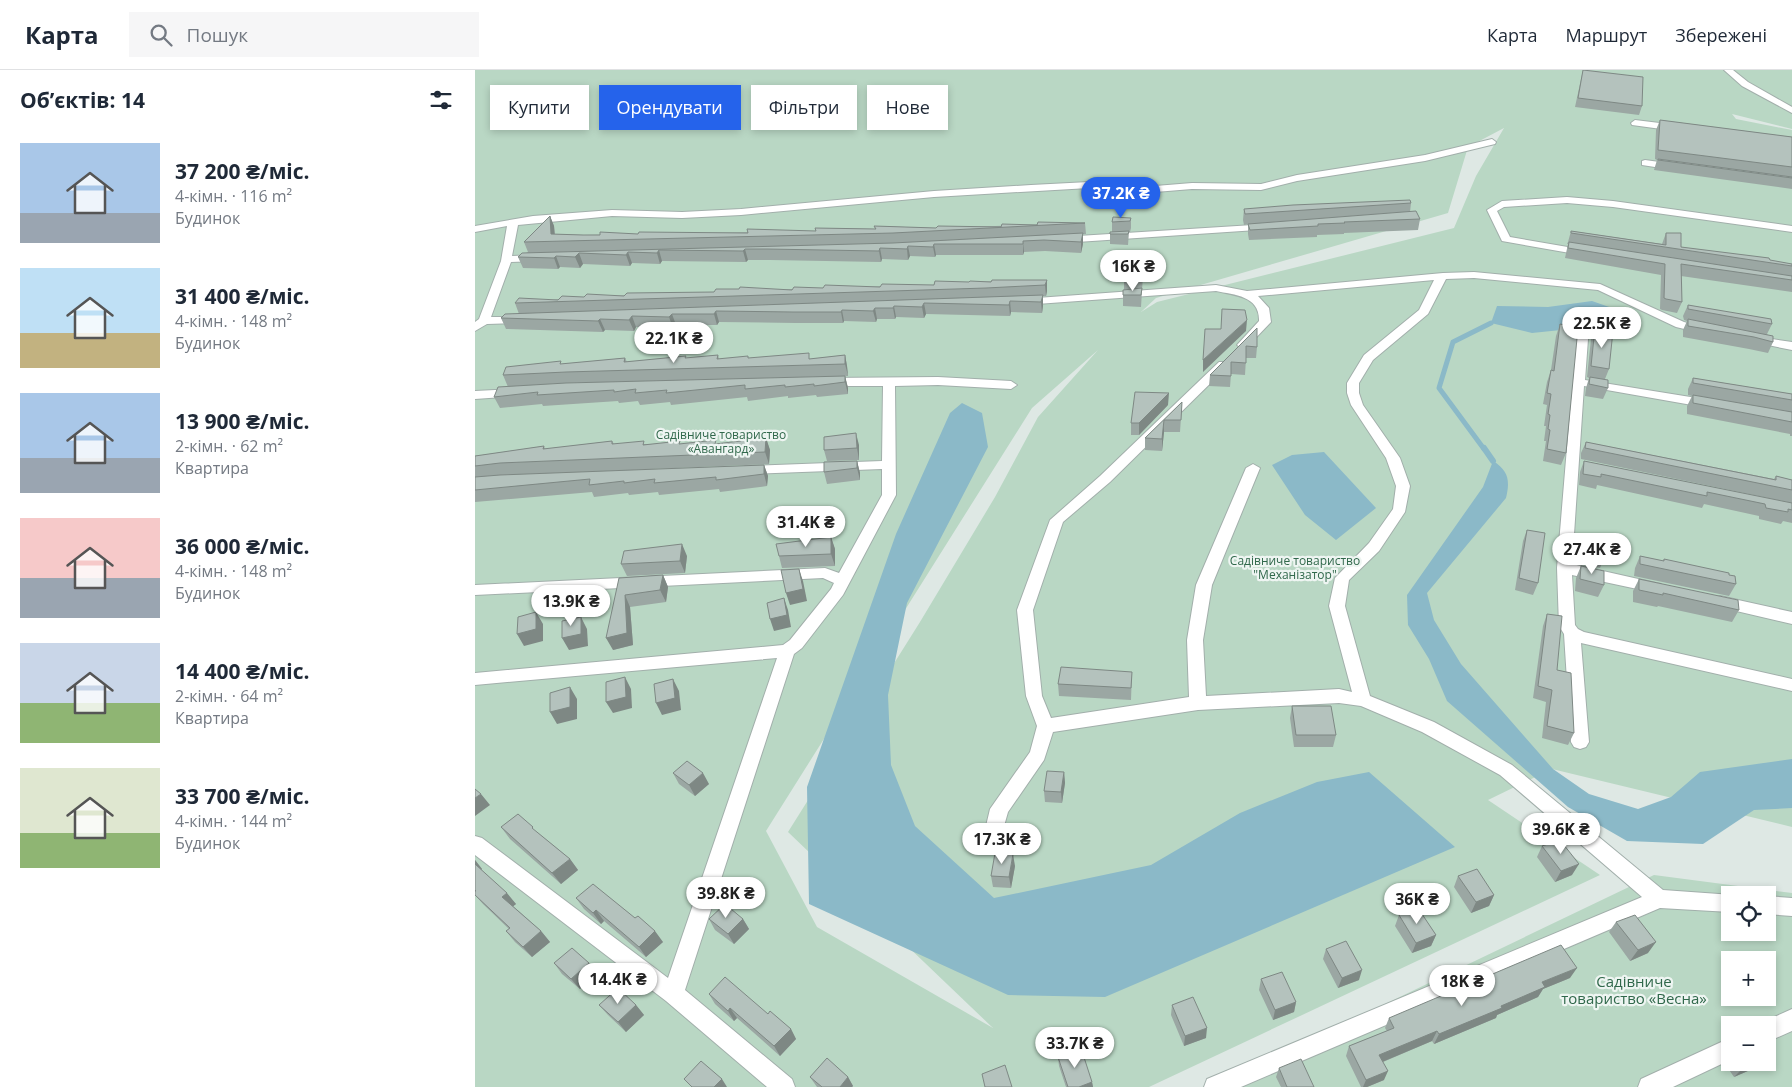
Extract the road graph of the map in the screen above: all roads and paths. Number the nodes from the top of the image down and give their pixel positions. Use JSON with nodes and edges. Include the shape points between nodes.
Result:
{"nodes":[{"id":1,"x":1728,"y":70,"type":"edge"},
{"id":2,"x":1792,"y":110,"type":"edge"},
{"id":3,"x":1635,"y":123,"type":"dead end"},
{"id":4,"x":1682,"y":128,"type":"edge"},
{"id":5,"x":1492,"y":142,"type":"dead end"},
{"id":6,"x":1645,"y":163,"type":"dead end"},
{"id":7,"x":1684,"y":168,"type":"edge"},
{"id":8,"x":513,"y":223,"type":"junction"},
{"id":9,"x":1276,"y":226,"type":"edge"},
{"id":10,"x":475,"y":229,"type":"edge"},
{"id":11,"x":1792,"y":230,"type":"edge"},
{"id":12,"x":1046,"y":241,"type":"edge"},
{"id":13,"x":1602,"y":255,"type":"edge"},
{"id":14,"x":545,"y":258,"type":"edge"},
{"id":15,"x":506,"y":259,"type":"junction"},
{"id":16,"x":1443,"y":276,"type":"junction"},
{"id":17,"x":1247,"y":294,"type":"junction"},
{"id":18,"x":1007,"y":303,"type":"edge"},
{"id":19,"x":533,"y":319,"type":"edge"},
{"id":20,"x":479,"y":325,"type":"edge"},
{"id":21,"x":1715,"y":333,"type":"edge"},
{"id":22,"x":1744,"y":338,"type":"edge"},
{"id":23,"x":1581,"y":339,"type":"dead end"},
{"id":24,"x":1792,"y":346,"type":"edge"},
{"id":25,"x":1577,"y":381,"type":"junction"},
{"id":26,"x":889,"y":382,"type":"junction"},
{"id":27,"x":815,"y":383,"type":"edge"},
{"id":28,"x":1011,"y":385,"type":"dead end"},
{"id":29,"x":533,"y":392,"type":"edge"},
{"id":30,"x":475,"y":395,"type":"edge"},
{"id":31,"x":1724,"y":407,"type":"edge"},
{"id":32,"x":1571,"y":464,"type":"junction"},
{"id":33,"x":889,"y":465,"type":"junction"},
{"id":34,"x":1253,"y":468,"type":"dead end"},
{"id":35,"x":1590,"y":468,"type":"edge"},
{"id":36,"x":733,"y":470,"type":"edge"},
{"id":37,"x":1564,"y":568,"type":"junction"},
{"id":38,"x":842,"y":580,"type":"junction"},
{"id":39,"x":475,"y":590,"type":"edge"},
{"id":40,"x":1669,"y":591,"type":"edge"},
{"id":41,"x":1707,"y":599,"type":"edge"},
{"id":42,"x":1792,"y":618,"type":"edge"},
{"id":43,"x":1572,"y":633,"type":"junction"},
{"id":44,"x":787,"y":651,"type":"junction"},
{"id":45,"x":475,"y":680,"type":"edge"},
{"id":46,"x":1792,"y":685,"type":"edge"},
{"id":47,"x":1363,"y":700,"type":"junction"},
{"id":48,"x":1198,"y":703,"type":"junction"},
{"id":49,"x":1046,"y":726,"type":"junction"},
{"id":50,"x":1579,"y":742,"type":"dead end"},
{"id":51,"x":475,"y":844,"type":"edge"},
{"id":52,"x":1003,"y":845,"type":"dead end"},
{"id":53,"x":1659,"y":899,"type":"junction"},
{"id":54,"x":1721,"y":902,"type":"edge"},
{"id":55,"x":1776,"y":906,"type":"edge"},
{"id":56,"x":1792,"y":907,"type":"edge"},
{"id":57,"x":673,"y":994,"type":"junction"},
{"id":58,"x":1792,"y":1020,"type":"edge"},
{"id":59,"x":1776,"y":1028,"type":"edge"},
{"id":60,"x":1721,"y":1053,"type":"edge"},
{"id":61,"x":784,"y":1087,"type":"edge"},
{"id":62,"x":1215,"y":1087,"type":"edge"},
{"id":63,"x":1649,"y":1087,"type":"edge"}],
"edges":[{"from":1,"to":2,"type":"street","via":[[1745,84]]},
{"from":3,"to":4,"type":"street"},
{"from":5,"to":8,"type":"street","via":[[1425,158],[1261,187],[1192,186],[1143,190],[1089,185],[934,194],[741,212],[682,215],[611,213]]},
{"from":6,"to":7,"type":"street"},
{"from":8,"to":10,"type":"street"},
{"from":8,"to":15,"type":"street"},
{"from":9,"to":12,"type":"street"},
{"from":11,"to":13,"type":"street","via":[[1567,200],[1502,204],[1492,210],[1506,239]]},
{"from":14,"to":15,"type":"street"},
{"from":15,"to":20,"type":"street"},
{"from":16,"to":17,"type":"street"},
{"from":16,"to":21,"type":"street","via":[[1474,275],[1600,286],[1680,325]]},
{"from":16,"to":47,"type":"street","via":[[1424,312],[1369,358],[1353,383],[1357,405],[1393,458],[1403,486],[1400,509],[1374,547],[1342,578],[1337,606]]},
{"from":17,"to":18,"type":"street","via":[[1216,288]]},
{"from":17,"to":49,"type":"street","via":[[1259,301],[1266,313],[1265,322],[1105,478],[1057,520],[1025,610],[1035,696]]},
{"from":19,"to":20,"type":"street"},
{"from":22,"to":24,"type":"street"},
{"from":23,"to":25,"type":"street"},
{"from":25,"to":31,"type":"street"},
{"from":25,"to":32,"type":"street"},
{"from":26,"to":27,"type":"street"},
{"from":26,"to":28,"type":"street"},
{"from":26,"to":33,"type":"street"},
{"from":29,"to":30,"type":"street"},
{"from":32,"to":35,"type":"street"},
{"from":32,"to":37,"type":"street"},
{"from":33,"to":36,"type":"street"},
{"from":33,"to":38,"type":"street","via":[[889,495]]},
{"from":34,"to":48,"type":"street","via":[[1204,584],[1195,640]]},
{"from":37,"to":40,"type":"street"},
{"from":37,"to":43,"type":"street","via":[[1567,626]]},
{"from":38,"to":39,"type":"street","via":[[825,574]]},
{"from":38,"to":44,"type":"street","via":[[838,591]]},
{"from":41,"to":42,"type":"street"},
{"from":43,"to":46,"type":"street"},
{"from":43,"to":50,"type":"street"},
{"from":44,"to":45,"type":"street"},
{"from":44,"to":57,"type":"street"},
{"from":47,"to":48,"type":"street","via":[[1339,696]]},
{"from":47,"to":53,"type":"street","via":[[1428,727],[1506,770]]},
{"from":48,"to":49,"type":"street"},
{"from":49,"to":52,"type":"street","via":[[1038,755],[999,810],[995,826]]},
{"from":51,"to":57,"type":"street"},
{"from":53,"to":54,"type":"street"},
{"from":53,"to":62,"type":"street"},
{"from":55,"to":56,"type":"street"},
{"from":57,"to":61,"type":"street"},
{"from":58,"to":59,"type":"street"},
{"from":60,"to":63,"type":"street"}]}
